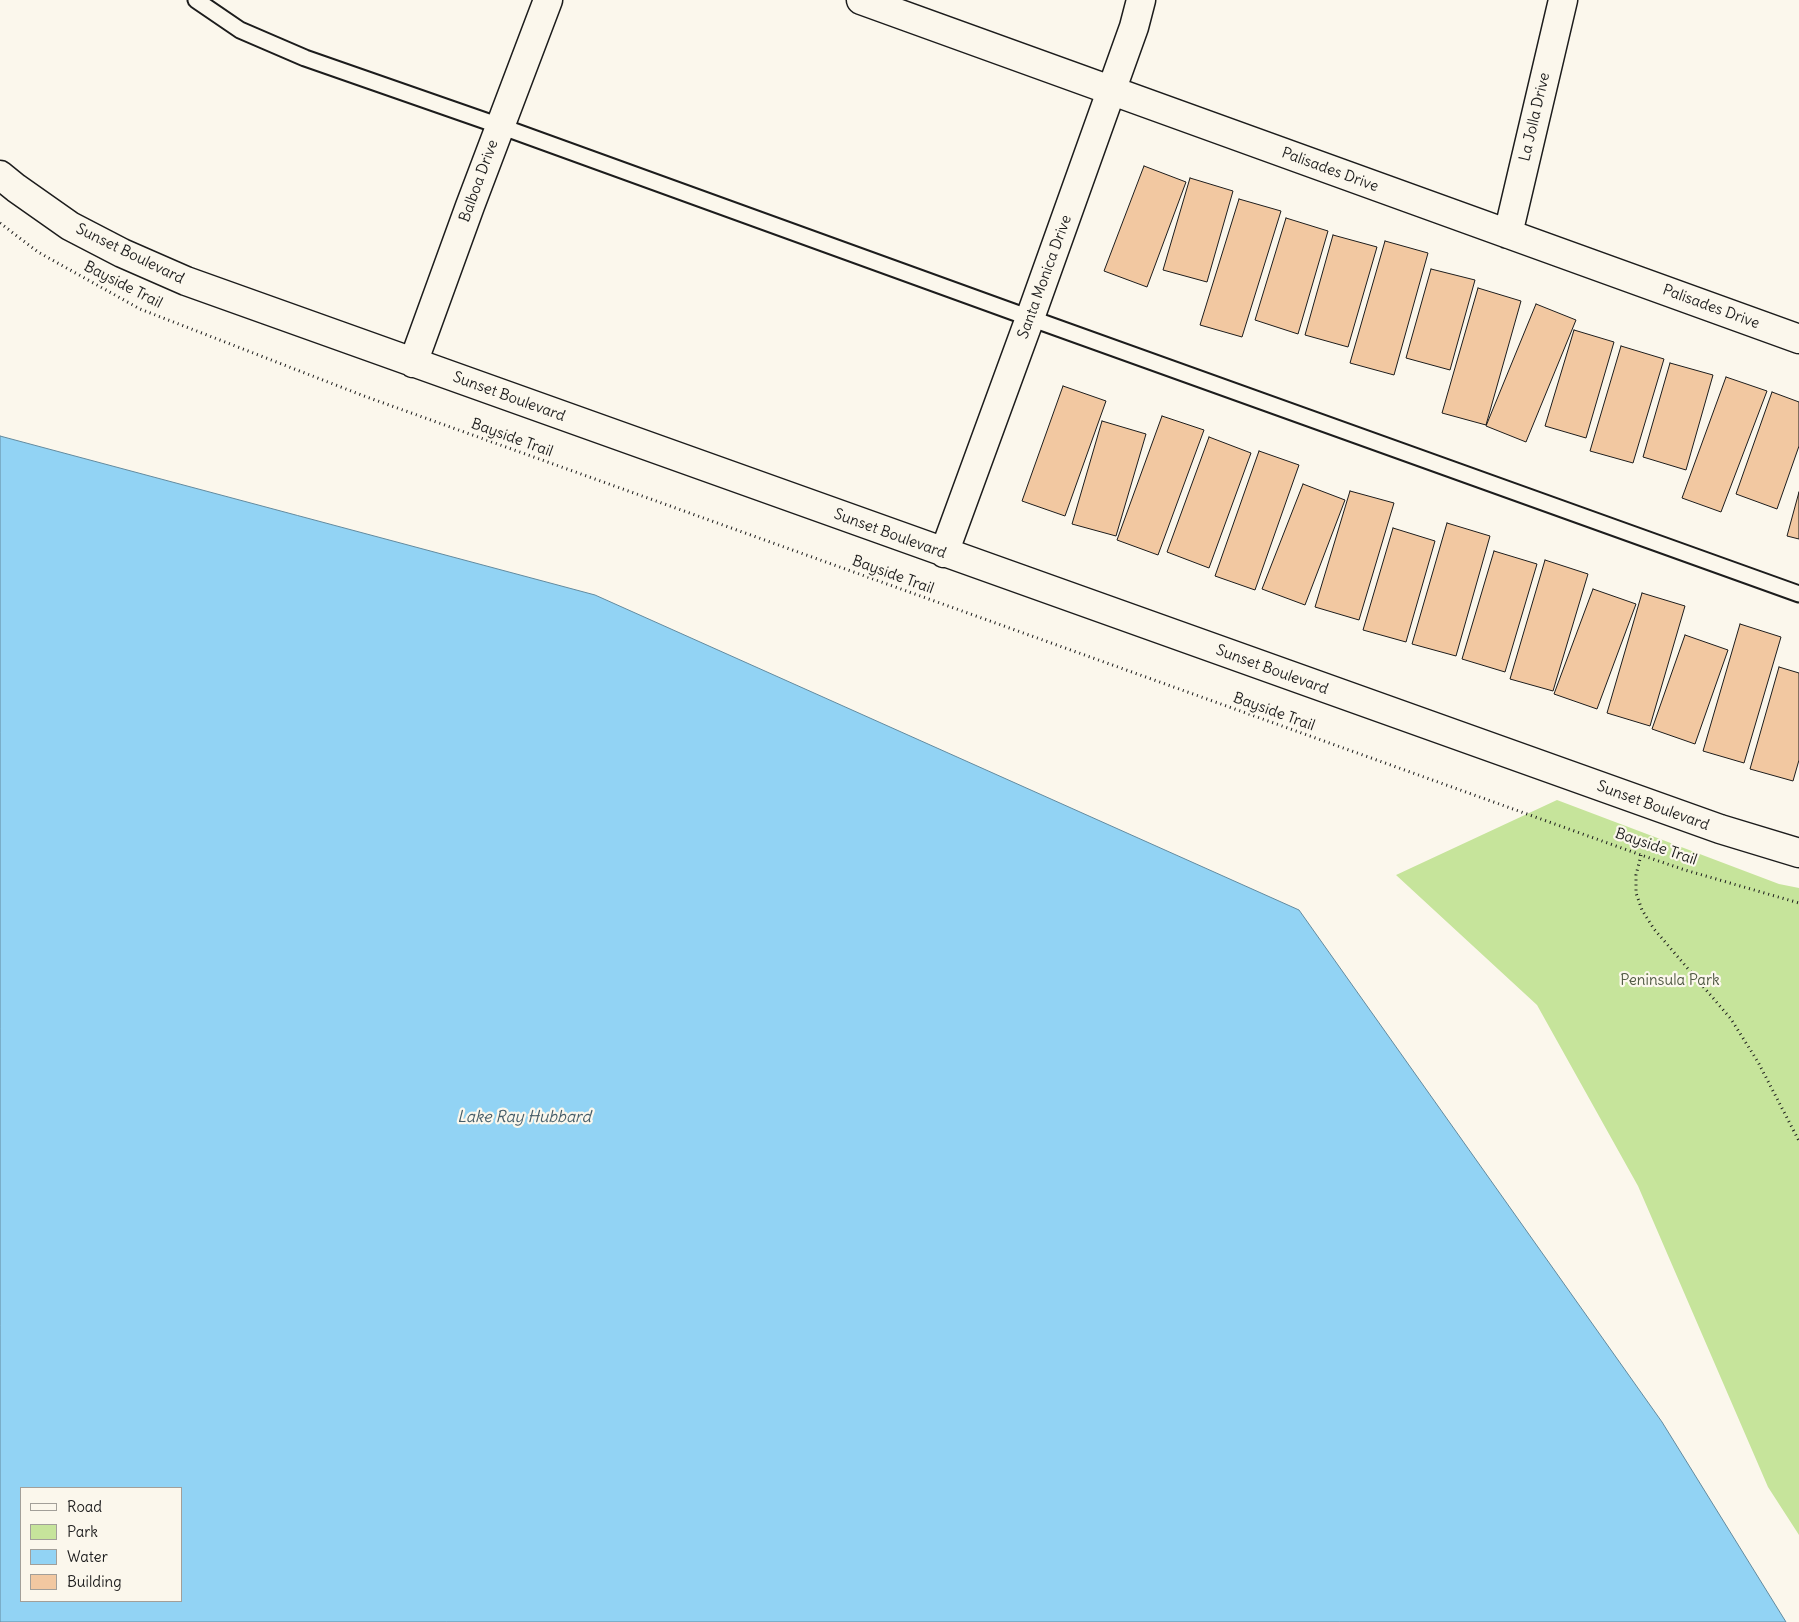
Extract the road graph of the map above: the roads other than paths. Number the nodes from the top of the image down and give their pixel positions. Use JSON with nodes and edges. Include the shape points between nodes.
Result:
{"nodes":[{"id":1,"x":196,"y":0,"type":"edge"},
{"id":2,"x":548,"y":0,"type":"edge"},
{"id":3,"x":861,"y":0,"type":"edge"},
{"id":4,"x":1141,"y":0,"type":"edge"},
{"id":5,"x":1563,"y":0,"type":"edge"},
{"id":6,"x":1111,"y":91,"type":"junction"},
{"id":7,"x":500,"y":126,"type":"junction"},
{"id":8,"x":0,"y":175,"type":"edge"},
{"id":9,"x":1508,"y":234,"type":"junction"},
{"id":10,"x":1030,"y":318,"type":"junction"},
{"id":11,"x":1799,"y":339,"type":"edge"},
{"id":12,"x":413,"y":363,"type":"junction"},
{"id":13,"x":944,"y":553,"type":"junction"},
{"id":14,"x":1799,"y":594,"type":"edge"},
{"id":15,"x":1799,"y":853,"type":"edge"}],
"edges":[{"from":1,"to":7,"type":"lane","via":[[240,30],[305,58]]},
{"from":2,"to":7,"type":"street","name":"Balboa Drive"},
{"from":3,"to":6,"type":"street","name":"Palisades Drive"},
{"from":4,"to":6,"type":"street","name":"Santa Monica Drive"},
{"from":5,"to":9,"type":"street","name":"La Jolla Drive"},
{"from":6,"to":9,"type":"street","name":"Palisades Drive"},
{"from":6,"to":10,"type":"street","name":"Santa Monica Drive"},
{"from":7,"to":10,"type":"lane"},
{"from":7,"to":12,"type":"street","name":"Balboa Drive"},
{"from":8,"to":12,"type":"street","name":"Sunset Boulevard","via":[[70,226],[122,253],[186,282]]},
{"from":9,"to":11,"type":"street","name":"Palisades Drive"},
{"from":10,"to":13,"type":"street","name":"Santa Monica Drive"},
{"from":10,"to":14,"type":"lane"},
{"from":12,"to":13,"type":"street","name":"Sunset Boulevard"},
{"from":13,"to":15,"type":"street","name":"Sunset Boulevard","via":[[1720,829]]}]}
